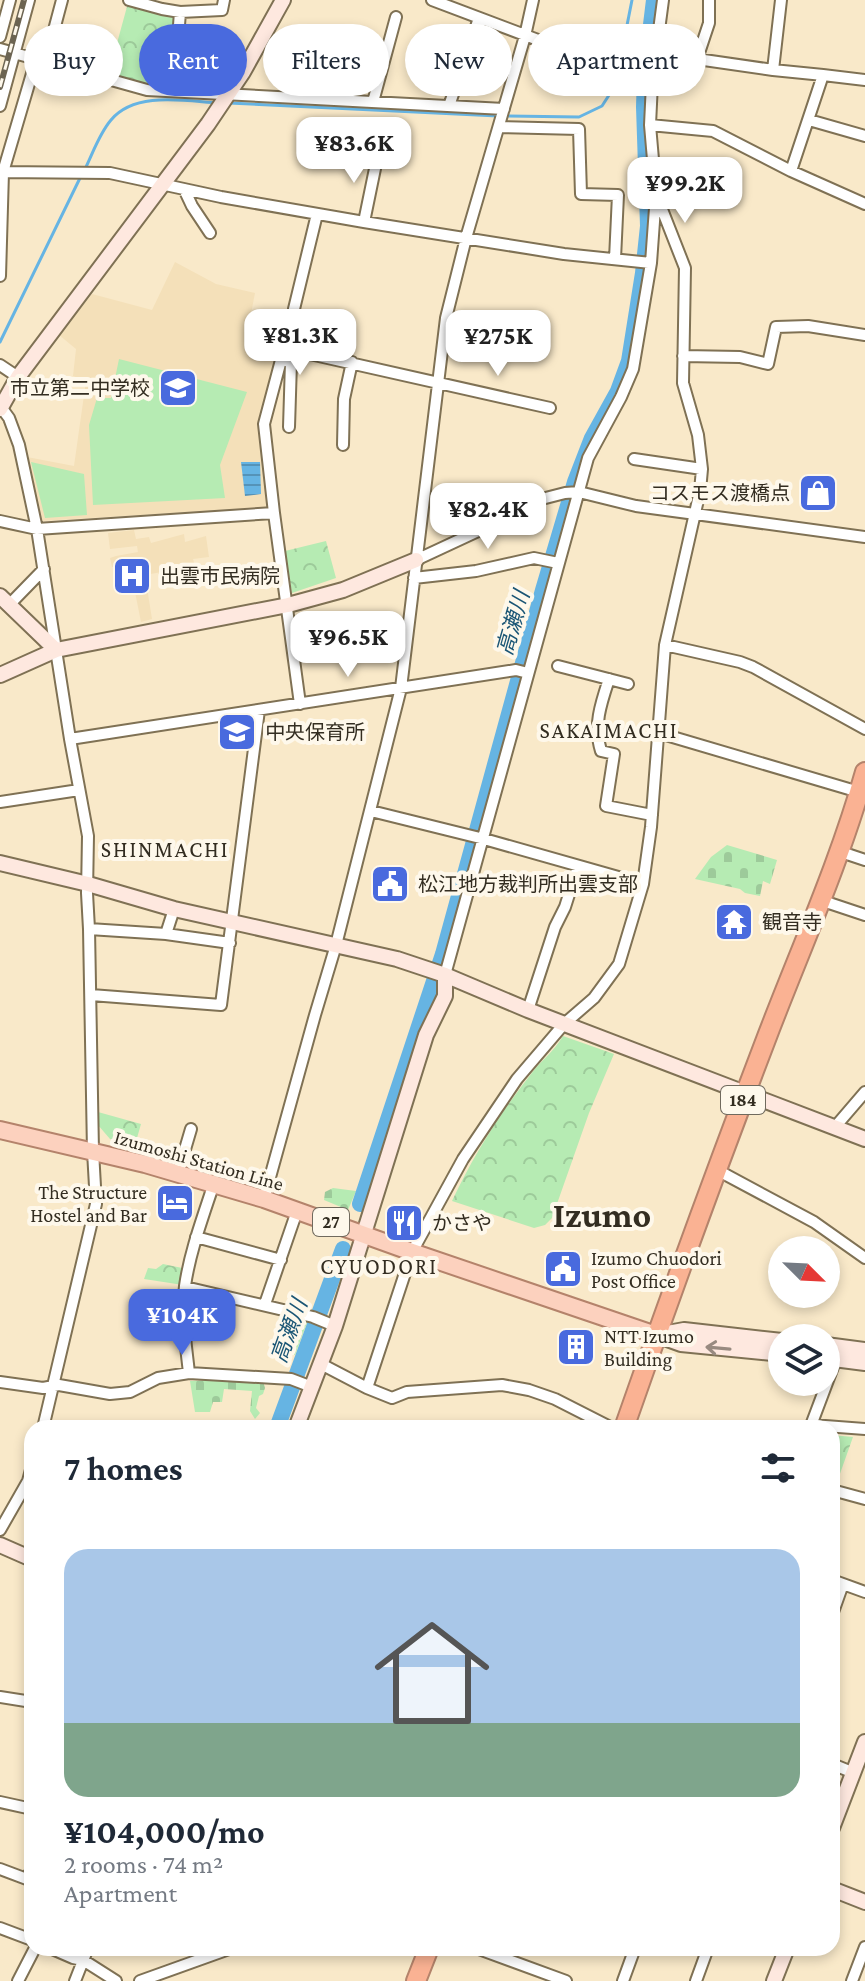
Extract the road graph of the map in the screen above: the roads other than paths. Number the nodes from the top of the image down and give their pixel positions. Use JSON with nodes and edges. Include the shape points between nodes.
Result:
{"nodes":[{"id":1,"x":10,"y":0,"type":"edge"},
{"id":2,"x":29,"y":0,"type":"edge"},
{"id":3,"x":62,"y":0,"type":"edge"},
{"id":4,"x":129,"y":0,"type":"edge"},
{"id":5,"x":224,"y":0,"type":"edge"},
{"id":6,"x":283,"y":0,"type":"edge"},
{"id":7,"x":432,"y":0,"type":"edge"},
{"id":8,"x":533,"y":0,"type":"edge"},
{"id":9,"x":663,"y":0,"type":"edge"},
{"id":10,"x":709,"y":0,"type":"edge"},
{"id":11,"x":781,"y":0,"type":"edge"},
{"id":12,"x":180,"y":12,"type":"junction"},
{"id":13,"x":396,"y":17,"type":"dead end"},
{"id":14,"x":479,"y":18,"type":"junction"},
{"id":15,"x":54,"y":24,"type":"edge"},
{"id":16,"x":179,"y":24,"type":"edge"},
{"id":17,"x":660,"y":24,"type":"edge"},
{"id":18,"x":525,"y":36,"type":"junction"},
{"id":19,"x":0,"y":37,"type":"edge"},
{"id":20,"x":528,"y":37,"type":"edge"},
{"id":21,"x":0,"y":49,"type":"edge"},
{"id":22,"x":14,"y":53,"type":"junction"},
{"id":23,"x":24,"y":56,"type":"edge"},
{"id":24,"x":247,"y":64,"type":"edge"},
{"id":25,"x":773,"y":70,"type":"junction"},
{"id":26,"x":823,"y":75,"type":"junction"},
{"id":27,"x":865,"y":80,"type":"edge"},
{"id":28,"x":28,"y":96,"type":"edge"},
{"id":29,"x":227,"y":96,"type":"edge"},
{"id":30,"x":247,"y":96,"type":"edge"},
{"id":31,"x":651,"y":96,"type":"edge"},
{"id":32,"x":373,"y":102,"type":"junction"},
{"id":33,"x":0,"y":106,"type":"edge"},
{"id":34,"x":449,"y":106,"type":"junction"},
{"id":35,"x":504,"y":109,"type":"junction"},
{"id":36,"x":809,"y":120,"type":"junction"},
{"id":37,"x":650,"y":125,"type":"junction"},
{"id":38,"x":499,"y":127,"type":"junction"},
{"id":39,"x":865,"y":136,"type":"edge"},
{"id":40,"x":378,"y":154,"type":"dead end"},
{"id":41,"x":791,"y":171,"type":"junction"},
{"id":42,"x":1,"y":172,"type":"edge"},
{"id":43,"x":163,"y":184,"type":"junction"},
{"id":44,"x":184,"y":189,"type":"junction"},
{"id":45,"x":656,"y":194,"type":"junction"},
{"id":46,"x":865,"y":204,"type":"edge"},
{"id":47,"x":317,"y":214,"type":"junction"},
{"id":48,"x":364,"y":222,"type":"junction"},
{"id":49,"x":210,"y":233,"type":"dead end"},
{"id":50,"x":466,"y":238,"type":"junction"},
{"id":51,"x":615,"y":259,"type":"junction"},
{"id":52,"x":651,"y":263,"type":"junction"},
{"id":53,"x":0,"y":276,"type":"edge"},
{"id":54,"x":865,"y":335,"type":"edge"},
{"id":55,"x":301,"y":352,"type":"junction"},
{"id":56,"x":683,"y":356,"type":"junction"},
{"id":57,"x":291,"y":362,"type":"junction"},
{"id":58,"x":352,"y":362,"type":"junction"},
{"id":59,"x":0,"y":365,"type":"edge"},
{"id":60,"x":18,"y":377,"type":"junction"},
{"id":61,"x":438,"y":381,"type":"junction"},
{"id":62,"x":0,"y":408,"type":"edge"},
{"id":63,"x":550,"y":408,"type":"dead end"},
{"id":64,"x":289,"y":427,"type":"dead end"},
{"id":65,"x":343,"y":445,"type":"dead end"},
{"id":66,"x":634,"y":459,"type":"dead end"},
{"id":67,"x":702,"y":469,"type":"junction"},
{"id":68,"x":579,"y":492,"type":"junction"},
{"id":69,"x":274,"y":513,"type":"junction"},
{"id":70,"x":694,"y":513,"type":"junction"},
{"id":71,"x":0,"y":521,"type":"edge"},
{"id":72,"x":37,"y":529,"type":"junction"},
{"id":73,"x":865,"y":537,"type":"edge"},
{"id":74,"x":416,"y":560,"type":"junction"},
{"id":75,"x":558,"y":563,"type":"junction"},
{"id":76,"x":44,"y":569,"type":"junction"},
{"id":77,"x":414,"y":578,"type":"junction"},
{"id":78,"x":4,"y":600,"type":"edge"},
{"id":79,"x":288,"y":605,"type":"junction"},
{"id":80,"x":665,"y":645,"type":"junction"},
{"id":81,"x":56,"y":650,"type":"junction"},
{"id":82,"x":558,"y":666,"type":"dead end"},
{"id":83,"x":528,"y":673,"type":"junction"},
{"id":84,"x":0,"y":675,"type":"edge"},
{"id":85,"x":609,"y":679,"type":"junction"},
{"id":86,"x":628,"y":684,"type":"dead end"},
{"id":87,"x":401,"y":688,"type":"junction"},
{"id":88,"x":300,"y":704,"type":"junction"},
{"id":89,"x":259,"y":710,"type":"junction"},
{"id":90,"x":865,"y":729,"type":"edge"},
{"id":91,"x":659,"y":733,"type":"junction"},
{"id":92,"x":70,"y":739,"type":"junction"},
{"id":93,"x":865,"y":772,"type":"edge"},
{"id":94,"x":79,"y":790,"type":"junction"},
{"id":95,"x":859,"y":792,"type":"junction"},
{"id":96,"x":0,"y":802,"type":"edge"},
{"id":97,"x":371,"y":811,"type":"junction"},
{"id":98,"x":652,"y":815,"type":"junction"},
{"id":99,"x":484,"y":839,"type":"junction"},
{"id":100,"x":838,"y":851,"type":"junction"},
{"id":101,"x":865,"y":860,"type":"edge"},
{"id":102,"x":0,"y":863,"type":"edge"},
{"id":103,"x":578,"y":866,"type":"junction"},
{"id":104,"x":88,"y":884,"type":"junction"},
{"id":105,"x":643,"y":884,"type":"junction"},
{"id":106,"x":820,"y":900,"type":"junction"},
{"id":107,"x":174,"y":909,"type":"junction"},
{"id":108,"x":865,"y":915,"type":"edge"},
{"id":109,"x":233,"y":922,"type":"junction"},
{"id":110,"x":89,"y":929,"type":"junction"},
{"id":111,"x":166,"y":934,"type":"junction"},
{"id":112,"x":230,"y":943,"type":"junction"},
{"id":113,"x":336,"y":945,"type":"junction"},
{"id":114,"x":445,"y":975,"type":"junction"},
{"id":115,"x":91,"y":995,"type":"junction"},
{"id":116,"x":528,"y":1010,"type":"junction"},
{"id":117,"x":564,"y":1024,"type":"junction"},
{"id":118,"x":865,"y":1092,"type":"edge"},
{"id":119,"x":745,"y":1094,"type":"junction"},
{"id":120,"x":835,"y":1127,"type":"junction"},
{"id":121,"x":191,"y":1129,"type":"dead end"},
{"id":122,"x":0,"y":1130,"type":"edge"},
{"id":123,"x":865,"y":1139,"type":"edge"},
{"id":124,"x":93,"y":1151,"type":"junction"},
{"id":125,"x":717,"y":1170,"type":"junction"},
{"id":126,"x":178,"y":1173,"type":"junction"},
{"id":127,"x":214,"y":1183,"type":"junction"},
{"id":128,"x":264,"y":1199,"type":"junction"},
{"id":129,"x":297,"y":1211,"type":"junction"},
{"id":130,"x":364,"y":1234,"type":"junction"},
{"id":131,"x":196,"y":1237,"type":"junction"},
{"id":132,"x":412,"y":1252,"type":"junction"},
{"id":133,"x":865,"y":1258,"type":"edge"},
{"id":134,"x":281,"y":1260,"type":"junction"},
{"id":135,"x":185,"y":1287,"type":"junction"},
{"id":136,"x":265,"y":1304,"type":"junction"},
{"id":137,"x":335,"y":1326,"type":"junction"},
{"id":138,"x":656,"y":1335,"type":"junction"},
{"id":139,"x":768,"y":1339,"type":"edge"},
{"id":140,"x":865,"y":1350,"type":"edge"},
{"id":141,"x":840,"y":1352,"type":"edge"},
{"id":142,"x":768,"y":1353,"type":"edge"},
{"id":143,"x":840,"y":1355,"type":"edge"},
{"id":144,"x":865,"y":1363,"type":"edge"},
{"id":145,"x":321,"y":1364,"type":"junction"},
{"id":146,"x":189,"y":1373,"type":"junction"},
{"id":147,"x":0,"y":1382,"type":"edge"},
{"id":148,"x":54,"y":1387,"type":"junction"},
{"id":149,"x":312,"y":1387,"type":"junction"},
{"id":150,"x":367,"y":1388,"type":"junction"},
{"id":151,"x":820,"y":1396,"type":"edge"},
{"id":152,"x":45,"y":1420,"type":"edge"},
{"id":153,"x":299,"y":1420,"type":"edge"},
{"id":154,"x":596,"y":1420,"type":"edge"},
{"id":155,"x":627,"y":1420,"type":"edge"},
{"id":156,"x":813,"y":1420,"type":"edge"},
{"id":157,"x":840,"y":1428,"type":"edge"},
{"id":158,"x":865,"y":1429,"type":"edge"},
{"id":159,"x":24,"y":1488,"type":"edge"},
{"id":160,"x":840,"y":1492,"type":"edge"},
{"id":161,"x":865,"y":1499,"type":"edge"},
{"id":162,"x":17,"y":1500,"type":"junction"},
{"id":163,"x":24,"y":1500,"type":"edge"},
{"id":164,"x":0,"y":1530,"type":"edge"},
{"id":165,"x":0,"y":1545,"type":"edge"},
{"id":166,"x":24,"y":1556,"type":"edge"},
{"id":167,"x":840,"y":1583,"type":"edge"},
{"id":168,"x":843,"y":1584,"type":"junction"},
{"id":169,"x":840,"y":1592,"type":"edge"},
{"id":170,"x":865,"y":1592,"type":"edge"},
{"id":171,"x":0,"y":1697,"type":"edge"},
{"id":172,"x":24,"y":1701,"type":"edge"},
{"id":173,"x":865,"y":1745,"type":"edge"},
{"id":174,"x":840,"y":1767,"type":"edge"},
{"id":175,"x":854,"y":1773,"type":"junction"},
{"id":176,"x":0,"y":1802,"type":"edge"},
{"id":177,"x":24,"y":1807,"type":"edge"},
{"id":178,"x":840,"y":1808,"type":"edge"},
{"id":179,"x":0,"y":1869,"type":"edge"},
{"id":180,"x":24,"y":1878,"type":"edge"},
{"id":181,"x":840,"y":1892,"type":"edge"},
{"id":182,"x":865,"y":1902,"type":"edge"},
{"id":183,"x":0,"y":1928,"type":"edge"},
{"id":184,"x":24,"y":1937,"type":"edge"},
{"id":185,"x":865,"y":1947,"type":"edge"},
{"id":186,"x":31,"y":1956,"type":"edge"},
{"id":187,"x":68,"y":1956,"type":"edge"},
{"id":188,"x":85,"y":1956,"type":"edge"},
{"id":189,"x":210,"y":1956,"type":"edge"},
{"id":190,"x":426,"y":1956,"type":"edge"},
{"id":191,"x":494,"y":1956,"type":"edge"},
{"id":192,"x":632,"y":1956,"type":"edge"},
{"id":193,"x":705,"y":1956,"type":"edge"},
{"id":194,"x":784,"y":1956,"type":"edge"},
{"id":195,"x":83,"y":1960,"type":"junction"},
{"id":196,"x":540,"y":1977,"type":"edge"},
{"id":197,"x":18,"y":1981,"type":"edge"},
{"id":198,"x":75,"y":1981,"type":"edge"},
{"id":199,"x":116,"y":1981,"type":"edge"},
{"id":200,"x":140,"y":1981,"type":"edge"},
{"id":201,"x":416,"y":1981,"type":"edge"},
{"id":202,"x":566,"y":1981,"type":"edge"},
{"id":203,"x":623,"y":1981,"type":"edge"},
{"id":204,"x":696,"y":1981,"type":"edge"},
{"id":205,"x":774,"y":1981,"type":"edge"},
{"id":206,"x":852,"y":1981,"type":"edge"}],
"edges":[{"from":1,"to":19,"type":"street"},
{"from":2,"to":22,"type":"street"},
{"from":3,"to":15,"type":"street"},
{"from":4,"to":12,"type":"street"},
{"from":5,"to":12,"type":"street","via":[[222,10]]},
{"from":6,"to":24,"type":"street"},
{"from":7,"to":14,"type":"street"},
{"from":8,"to":18,"type":"street"},
{"from":9,"to":17,"type":"street"},
{"from":10,"to":25,"type":"street","via":[[709,23],[697,59]]},
{"from":11,"to":25,"type":"street"},
{"from":12,"to":16,"type":"street"},
{"from":13,"to":32,"type":"street"},
{"from":14,"to":18,"type":"street"},
{"from":14,"to":34,"type":"street"},
{"from":18,"to":20,"type":"street"},
{"from":18,"to":35,"type":"street"},
{"from":21,"to":22,"type":"street"},
{"from":22,"to":23,"type":"street"},
{"from":22,"to":33,"type":"street"},
{"from":25,"to":26,"type":"street"},
{"from":26,"to":27,"type":"street"},
{"from":26,"to":36,"type":"street"},
{"from":28,"to":42,"type":"street"},
{"from":29,"to":43,"type":"street"},
{"from":30,"to":32,"type":"street"},
{"from":31,"to":37,"type":"street"},
{"from":32,"to":34,"type":"street"},
{"from":34,"to":35,"type":"street"},
{"from":35,"to":38,"type":"street"},
{"from":36,"to":39,"type":"street"},
{"from":36,"to":41,"type":"street"},
{"from":37,"to":41,"type":"street","via":[[713,131]]},
{"from":37,"to":45,"type":"street"},
{"from":38,"to":50,"type":"street"},
{"from":38,"to":51,"type":"street","via":[[579,129],[581,194],[618,195]]},
{"from":40,"to":48,"type":"street"},
{"from":41,"to":46,"type":"street"},
{"from":42,"to":43,"type":"street","via":[[110,173]]},
{"from":42,"to":53,"type":"street"},
{"from":43,"to":44,"type":"street"},
{"from":43,"to":60,"type":"street"},
{"from":44,"to":47,"type":"street"},
{"from":44,"to":49,"type":"street"},
{"from":45,"to":52,"type":"street"},
{"from":45,"to":56,"type":"street","via":[[685,268]]},
{"from":47,"to":48,"type":"street"},
{"from":47,"to":55,"type":"street","via":[[294,309]]},
{"from":48,"to":50,"type":"street"},
{"from":50,"to":51,"type":"street"},
{"from":50,"to":61,"type":"street","via":[[446,318]]},
{"from":51,"to":52,"type":"street"},
{"from":52,"to":68,"type":"street","via":[[633,369],[588,458]]},
{"from":54,"to":56,"type":"street","via":[[776,327],[768,364],[740,357]]},
{"from":55,"to":57,"type":"street"},
{"from":55,"to":58,"type":"street"},
{"from":56,"to":67,"type":"street","via":[[683,383]]},
{"from":57,"to":64,"type":"street"},
{"from":57,"to":69,"type":"street","via":[[281,360],[264,424]]},
{"from":58,"to":61,"type":"street"},
{"from":58,"to":65,"type":"street"},
{"from":59,"to":60,"type":"street"},
{"from":60,"to":62,"type":"street"},
{"from":61,"to":63,"type":"street"},
{"from":61,"to":74,"type":"street"},
{"from":62,"to":72,"type":"street","via":[[19,445]]},
{"from":66,"to":67,"type":"street"},
{"from":67,"to":70,"type":"street"},
{"from":68,"to":70,"type":"street"},
{"from":68,"to":74,"type":"street","via":[[526,503]]},
{"from":68,"to":75,"type":"street"},
{"from":69,"to":72,"type":"street"},
{"from":69,"to":79,"type":"street"},
{"from":70,"to":73,"type":"street"},
{"from":70,"to":80,"type":"street"},
{"from":71,"to":72,"type":"street"},
{"from":72,"to":76,"type":"street"},
{"from":74,"to":77,"type":"street"},
{"from":74,"to":79,"type":"street","via":[[343,590]]},
{"from":75,"to":77,"type":"street","via":[[534,558]]},
{"from":75,"to":83,"type":"street"},
{"from":76,"to":78,"type":"street"},
{"from":76,"to":81,"type":"street"},
{"from":77,"to":87,"type":"street"},
{"from":78,"to":81,"type":"street"},
{"from":79,"to":81,"type":"street"},
{"from":79,"to":88,"type":"street"},
{"from":80,"to":90,"type":"street","via":[[753,667]]},
{"from":80,"to":91,"type":"street"},
{"from":81,"to":84,"type":"street"},
{"from":81,"to":92,"type":"street"},
{"from":82,"to":85,"type":"street"},
{"from":83,"to":87,"type":"street","via":[[516,670]]},
{"from":83,"to":99,"type":"street"},
{"from":85,"to":86,"type":"street"},
{"from":85,"to":98,"type":"street","via":[[598,716],[601,751],[614,754],[606,806]]},
{"from":87,"to":88,"type":"street"},
{"from":87,"to":97,"type":"street"},
{"from":88,"to":89,"type":"street"},
{"from":89,"to":92,"type":"street"},
{"from":89,"to":109,"type":"street"},
{"from":91,"to":95,"type":"street"},
{"from":91,"to":98,"type":"street"},
{"from":92,"to":94,"type":"street"},
{"from":93,"to":95,"type":"highway","number":"184"},
{"from":94,"to":96,"type":"street"},
{"from":94,"to":104,"type":"street","via":[[88,836]]},
{"from":95,"to":100,"type":"highway","number":"184"},
{"from":97,"to":99,"type":"street"},
{"from":97,"to":113,"type":"street"},
{"from":98,"to":105,"type":"street"},
{"from":99,"to":103,"type":"street"},
{"from":99,"to":114,"type":"street"},
{"from":100,"to":101,"type":"street"},
{"from":100,"to":106,"type":"highway","number":"184"},
{"from":102,"to":104,"type":"street"},
{"from":103,"to":105,"type":"street"},
{"from":103,"to":116,"type":"street"},
{"from":104,"to":107,"type":"street"},
{"from":104,"to":110,"type":"street"},
{"from":105,"to":117,"type":"street","via":[[619,964],[594,998]]},
{"from":106,"to":108,"type":"street"},
{"from":106,"to":119,"type":"highway","number":"184"},
{"from":107,"to":109,"type":"street"},
{"from":107,"to":111,"type":"street"},
{"from":109,"to":112,"type":"street"},
{"from":109,"to":113,"type":"street"},
{"from":110,"to":111,"type":"street"},
{"from":110,"to":115,"type":"street"},
{"from":111,"to":112,"type":"street"},
{"from":112,"to":115,"type":"street","via":[[221,1005]]},
{"from":113,"to":114,"type":"street"},
{"from":113,"to":128,"type":"street"},
{"from":114,"to":116,"type":"street"},
{"from":114,"to":130,"type":"street","via":[[445,996],[426,1035]]},
{"from":115,"to":124,"type":"street"},
{"from":116,"to":117,"type":"street"},
{"from":117,"to":119,"type":"street"},
{"from":117,"to":132,"type":"street","via":[[517,1079],[463,1159]]},
{"from":118,"to":120,"type":"street"},
{"from":119,"to":120,"type":"street"},
{"from":119,"to":125,"type":"highway","number":"184"},
{"from":120,"to":123,"type":"street"},
{"from":121,"to":126,"type":"street"},
{"from":122,"to":124,"type":"main road","name":"Izumoshi Station Line","number":"27"},
{"from":124,"to":126,"type":"main road","name":"Izumoshi Station Line","number":"27"},
{"from":124,"to":148,"type":"street","via":[[96,1204]]},
{"from":125,"to":133,"type":"street","via":[[814,1222]]},
{"from":125,"to":138,"type":"highway","number":"184"},
{"from":126,"to":127,"type":"main road","name":"Izumoshi Station Line","number":"27"},
{"from":127,"to":128,"type":"main road","name":"Izumoshi Station Line","number":"27"},
{"from":127,"to":131,"type":"street"},
{"from":128,"to":129,"type":"main road","name":"Izumoshi Station Line","number":"27"},
{"from":129,"to":130,"type":"main road","name":"Izumoshi Station Line","number":"27"},
{"from":129,"to":134,"type":"street"},
{"from":130,"to":132,"type":"main road","name":"Izumoshi Station Line","number":"27"},
{"from":130,"to":137,"type":"street"},
{"from":131,"to":134,"type":"street"},
{"from":131,"to":135,"type":"street"},
{"from":132,"to":138,"type":"main road","name":"Izumoshi Station Line","number":"27"},
{"from":132,"to":150,"type":"street"},
{"from":134,"to":136,"type":"street"},
{"from":135,"to":136,"type":"street"},
{"from":135,"to":146,"type":"street"},
{"from":136,"to":137,"type":"street"},
{"from":137,"to":145,"type":"street"},
{"from":138,"to":139,"type":"street","via":[[684,1330]]},
{"from":142,"to":138,"type":"street","one_way":true,"via":[[681,1344]]},
{"from":138,"to":155,"type":"highway","number":"184"},
{"from":140,"to":141,"type":"street"},
{"from":143,"to":144,"type":"street"},
{"from":145,"to":149,"type":"street"},
{"from":145,"to":150,"type":"street"},
{"from":146,"to":148,"type":"street","via":[[158,1378],[130,1392]]},
{"from":146,"to":149,"type":"street","via":[[291,1379]]},
{"from":147,"to":148,"type":"street"},
{"from":148,"to":152,"type":"street"},
{"from":149,"to":153,"type":"street"},
{"from":150,"to":154,"type":"street","via":[[392,1398],[407,1392],[502,1385],[555,1399]]},
{"from":151,"to":156,"type":"street"},
{"from":157,"to":158,"type":"street"},
{"from":159,"to":162,"type":"street"},
{"from":160,"to":161,"type":"street"},
{"from":162,"to":163,"type":"street"},
{"from":162,"to":164,"type":"street"},
{"from":165,"to":166,"type":"street"},
{"from":167,"to":168,"type":"street"},
{"from":168,"to":169,"type":"street"},
{"from":168,"to":170,"type":"street"},
{"from":171,"to":172,"type":"street"},
{"from":173,"to":175,"type":"street"},
{"from":174,"to":175,"type":"street"},
{"from":175,"to":178,"type":"street"},
{"from":176,"to":177,"type":"street"},
{"from":179,"to":180,"type":"street"},
{"from":181,"to":182,"type":"street"},
{"from":183,"to":184,"type":"street"},
{"from":185,"to":206,"type":"street"},
{"from":186,"to":197,"type":"street"},
{"from":187,"to":195,"type":"street"},
{"from":188,"to":195,"type":"street"},
{"from":189,"to":200,"type":"street"},
{"from":190,"to":201,"type":"highway"},
{"from":191,"to":196,"type":"street"},
{"from":192,"to":203,"type":"street"},
{"from":193,"to":204,"type":"street"},
{"from":194,"to":205,"type":"street"},
{"from":195,"to":198,"type":"street"},
{"from":195,"to":199,"type":"street"},
{"from":196,"to":202,"type":"street"}]}
